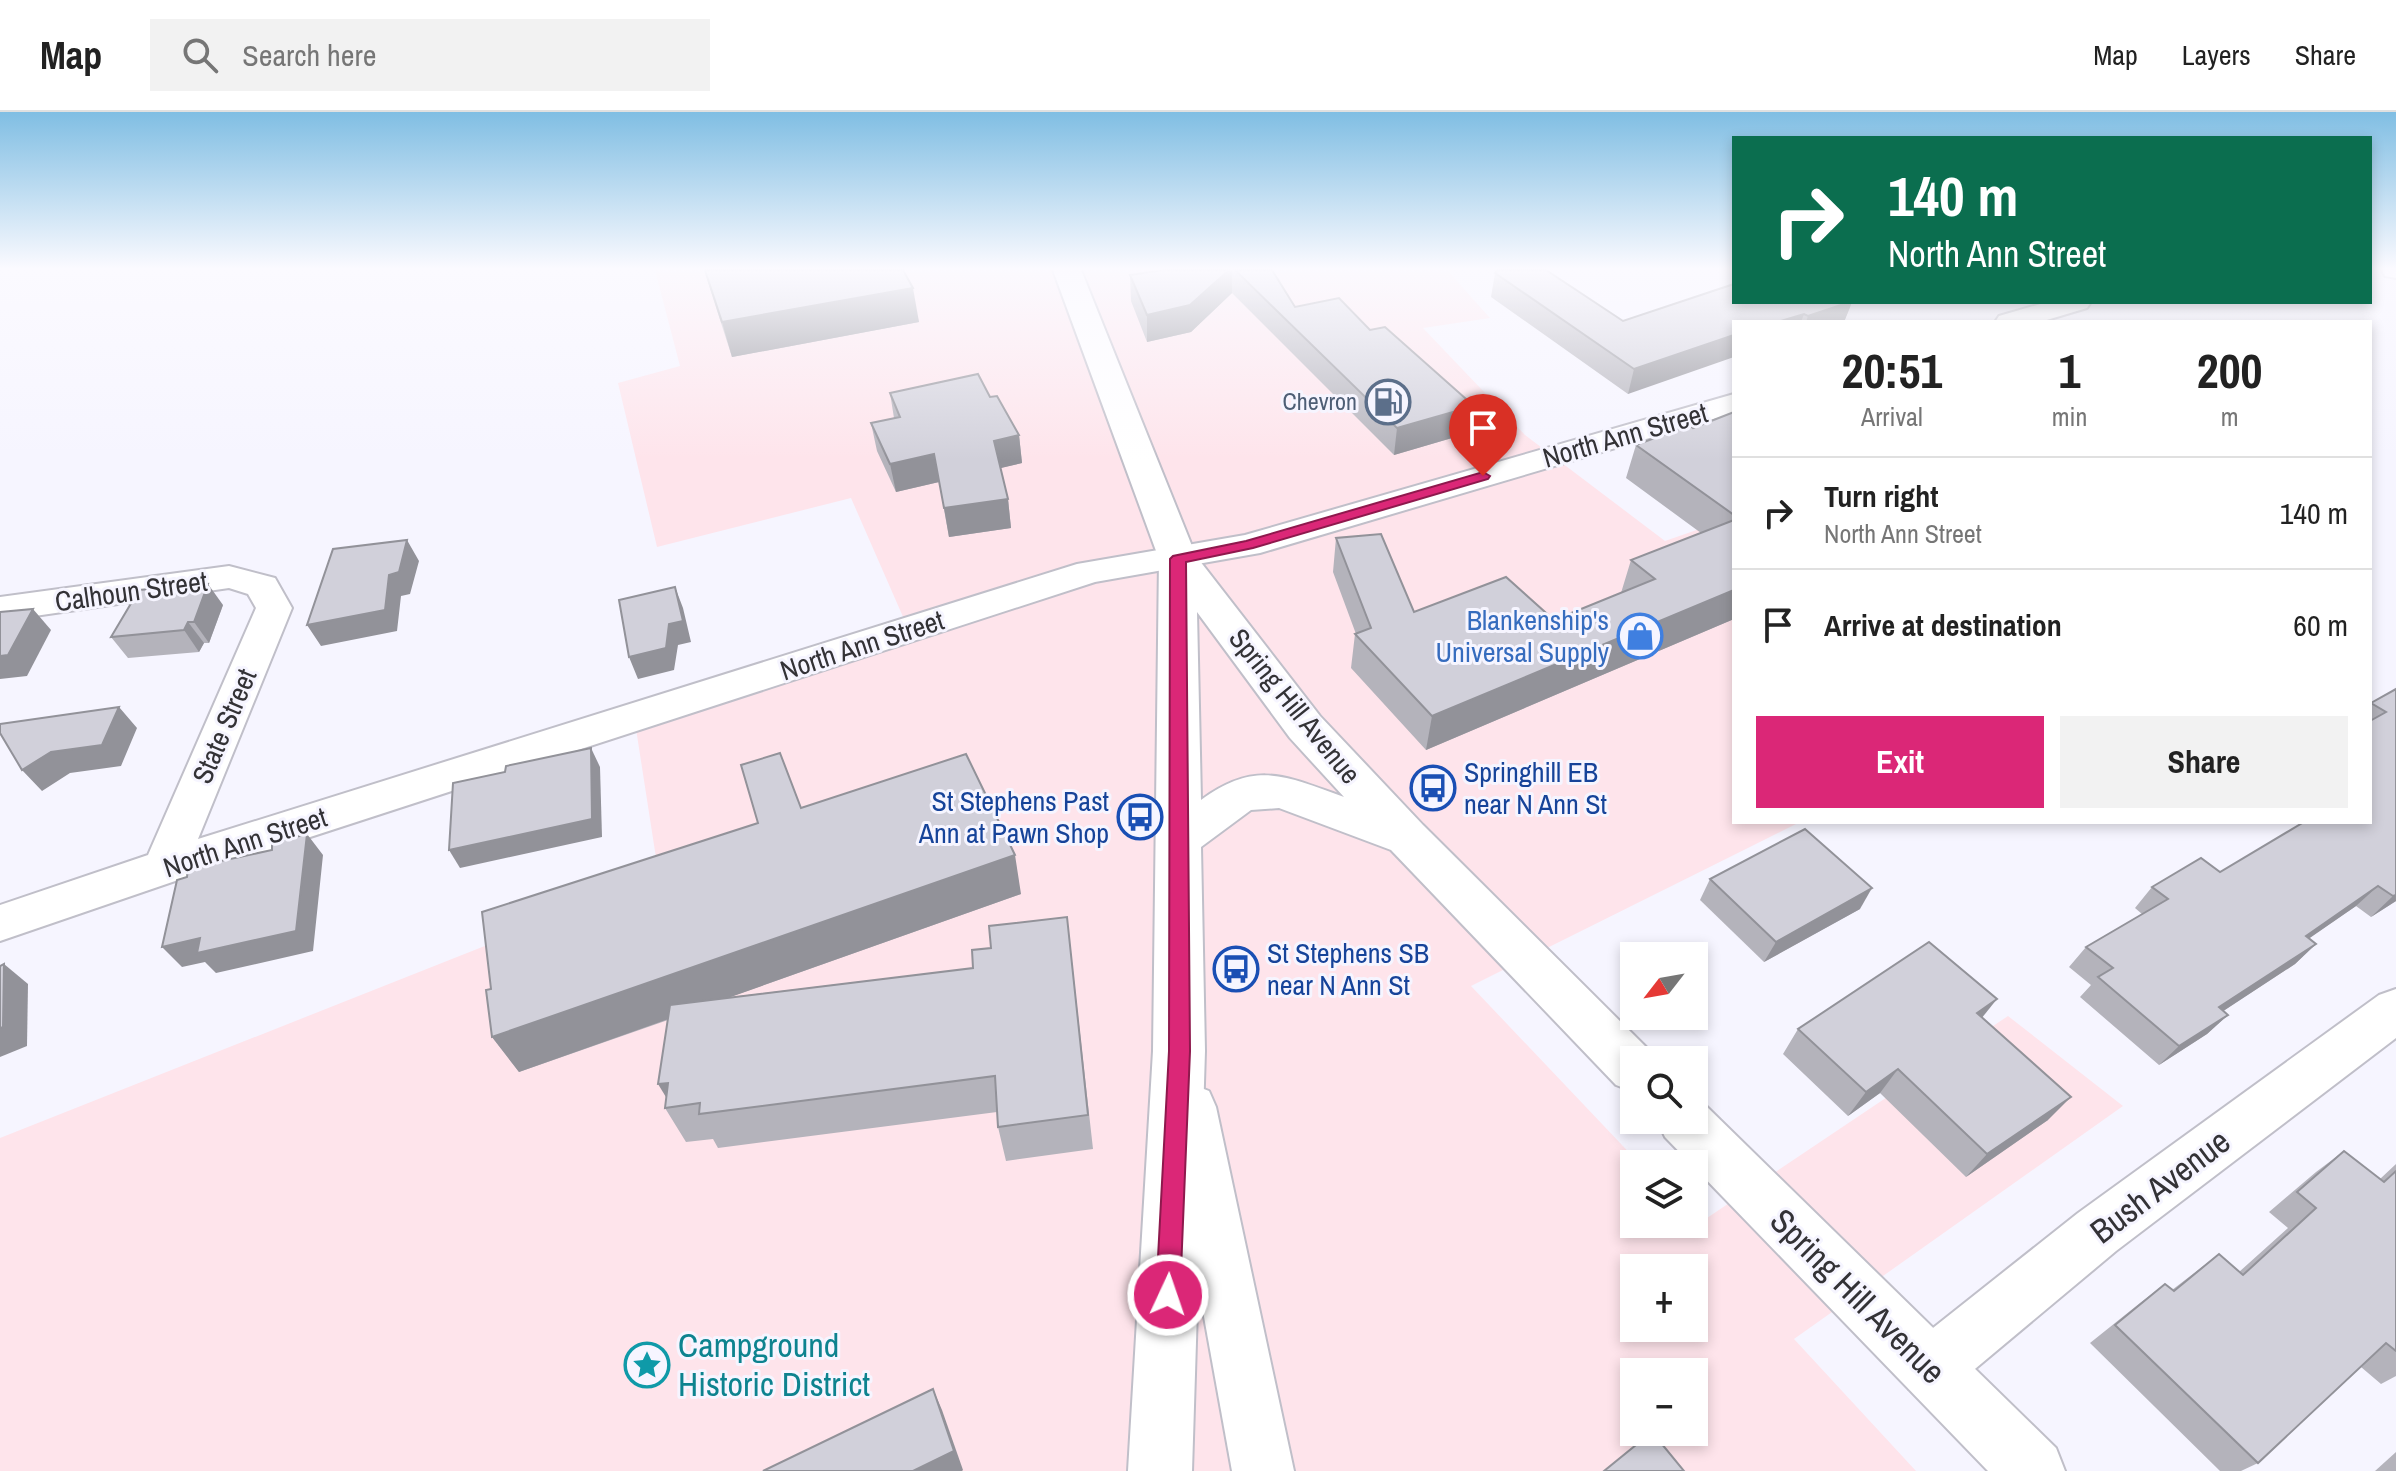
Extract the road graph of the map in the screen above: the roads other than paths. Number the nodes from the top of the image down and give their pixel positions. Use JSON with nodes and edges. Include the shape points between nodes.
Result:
{"nodes":[{"id":1,"x":1091,"y":333,"type":"edge"},
{"id":2,"x":1732,"y":404,"type":"edge"},
{"id":3,"x":1178,"y":559,"type":"junction"},
{"id":4,"x":262,"y":586,"type":"joint"},
{"id":5,"x":0,"y":609,"type":"edge"},
{"id":6,"x":1407,"y":837,"type":"junction"},
{"id":7,"x":1180,"y":839,"type":"junction"},
{"id":8,"x":165,"y":867,"type":"junction"},
{"id":9,"x":0,"y":923,"type":"edge"},
{"id":10,"x":2396,"y":1010,"type":"edge"},
{"id":11,"x":1179,"y":1051,"type":"junction"},
{"id":12,"x":1620,"y":1055,"type":"edge"},
{"id":13,"x":1698,"y":1134,"type":"edge"},
{"id":14,"x":1930,"y":1368,"type":"junction"},
{"id":15,"x":1160,"y":1471,"type":"edge"},
{"id":16,"x":1263,"y":1471,"type":"edge"},
{"id":17,"x":2033,"y":1471,"type":"edge"}],
"edges":[{"from":1,"to":3,"type":"main road","name":"Spring Hill Avenue"},
{"from":2,"to":3,"type":"street","name":"North Ann Street","via":[[1248,545]]},
{"from":3,"to":6,"type":"main road","name":"Spring Hill Avenue","via":[[1305,727]]},
{"from":3,"to":7,"type":"main road"},
{"from":3,"to":8,"type":"street","name":"North Ann Street","via":[[1090,572]]},
{"from":4,"to":5,"type":"street","name":"Calhoun Street","via":[[229,577]]},
{"from":4,"to":8,"type":"street","name":"State Street","via":[[274,608]]},
{"from":6,"to":7,"type":"main road","via":[[1281,792],[1241,794]]},
{"from":6,"to":12,"type":"main road","name":"Spring Hill Avenue"},
{"from":7,"to":11,"type":"main road"},
{"from":8,"to":9,"type":"street","name":"North Ann Street"},
{"from":10,"to":14,"type":"street","name":"Bush Avenue","via":[[2097,1232]]},
{"from":11,"to":15,"type":"main road"},
{"from":11,"to":16,"type":"street"},
{"from":13,"to":14,"type":"main road","name":"Spring Hill Avenue"},
{"from":14,"to":17,"type":"main road","name":"Spring Hill Avenue"}]}
